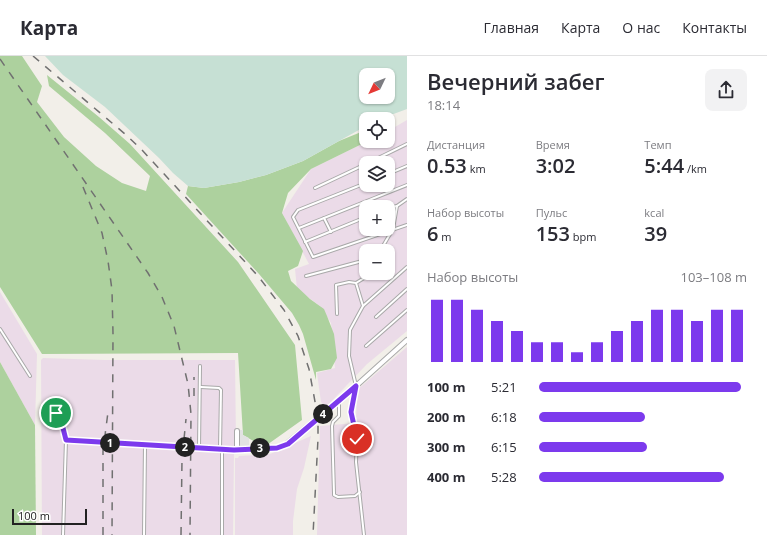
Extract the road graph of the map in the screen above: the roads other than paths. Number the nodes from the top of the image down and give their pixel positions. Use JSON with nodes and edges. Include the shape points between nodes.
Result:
{"nodes":[{"id":1,"x":407,"y":144,"type":"edge"},
{"id":2,"x":382,"y":156,"type":"edge"},
{"id":3,"x":407,"y":166,"type":"edge"},
{"id":4,"x":359,"y":167,"type":"edge"},
{"id":5,"x":395,"y":171,"type":"edge"},
{"id":6,"x":359,"y":185,"type":"edge"},
{"id":7,"x":407,"y":185,"type":"edge"},
{"id":8,"x":315,"y":188,"type":"dead end"},
{"id":9,"x":407,"y":199,"type":"edge"},
{"id":10,"x":398,"y":206,"type":"junction"},
{"id":11,"x":395,"y":207,"type":"edge"},
{"id":12,"x":324,"y":218,"type":"junction"},
{"id":13,"x":359,"y":220,"type":"edge"},
{"id":14,"x":395,"y":220,"type":"edge"},
{"id":15,"x":407,"y":225,"type":"edge"},
{"id":16,"x":299,"y":228,"type":"junction"},
{"id":17,"x":395,"y":228,"type":"edge"},
{"id":18,"x":331,"y":232,"type":"junction"},
{"id":19,"x":373,"y":236,"type":"edge"},
{"id":20,"x":305,"y":242,"type":"junction"},
{"id":21,"x":359,"y":262,"type":"edge"},
{"id":22,"x":407,"y":267,"type":"edge"},
{"id":23,"x":306,"y":276,"type":"dead end"},
{"id":24,"x":360,"y":280,"type":"edge"},
{"id":25,"x":356,"y":283,"type":"junction"},
{"id":26,"x":407,"y":289,"type":"edge"},
{"id":27,"x":363,"y":306,"type":"junction"},
{"id":28,"x":407,"y":310,"type":"edge"},
{"id":29,"x":337,"y":314,"type":"dead end"},
{"id":30,"x":376,"y":318,"type":"dead end"},
{"id":31,"x":0,"y":329,"type":"edge"},
{"id":32,"x":407,"y":340,"type":"edge"},
{"id":33,"x":366,"y":346,"type":"dead end"},
{"id":34,"x":200,"y":366,"type":"dead end"},
{"id":35,"x":30,"y":376,"type":"dead end"},
{"id":36,"x":356,"y":386,"type":"junction"},
{"id":37,"x":200,"y":388,"type":"junction"},
{"id":38,"x":339,"y":400,"type":"junction"},
{"id":39,"x":60,"y":413,"type":"junction"},
{"id":40,"x":238,"y":431,"type":"dead end"},
{"id":41,"x":66,"y":440,"type":"junction"},
{"id":42,"x":145,"y":445,"type":"junction"},
{"id":43,"x":199,"y":448,"type":"junction"},
{"id":44,"x":221,"y":449,"type":"junction"},
{"id":45,"x":237,"y":449,"type":"junction"},
{"id":46,"x":360,"y":492,"type":"junction"},
{"id":47,"x":63,"y":535,"type":"edge"},
{"id":48,"x":144,"y":535,"type":"edge"},
{"id":49,"x":222,"y":535,"type":"edge"},
{"id":50,"x":364,"y":535,"type":"edge"}],
"edges":[{"from":1,"to":2,"type":"lane"},
{"from":3,"to":5,"type":"lane"},
{"from":4,"to":8,"type":"lane"},
{"from":6,"to":16,"type":"lane","via":[[298,210],[293,217]]},
{"from":7,"to":12,"type":"lane"},
{"from":9,"to":10,"type":"lane"},
{"from":10,"to":11,"type":"lane"},
{"from":10,"to":14,"type":"lane"},
{"from":12,"to":16,"type":"lane"},
{"from":12,"to":18,"type":"lane"},
{"from":13,"to":18,"type":"lane"},
{"from":15,"to":17,"type":"lane"},
{"from":16,"to":20,"type":"lane"},
{"from":18,"to":20,"type":"lane"},
{"from":19,"to":20,"type":"lane","via":[[313,257]]},
{"from":21,"to":23,"type":"lane"},
{"from":22,"to":27,"type":"lane"},
{"from":24,"to":25,"type":"lane"},
{"from":25,"to":27,"type":"lane"},
{"from":25,"to":29,"type":"lane","via":[[336,285]]},
{"from":26,"to":30,"type":"lane"},
{"from":27,"to":36,"type":"lane","via":[[350,330],[349,356]]},
{"from":28,"to":33,"type":"lane"},
{"from":31,"to":35,"type":"lane"},
{"from":32,"to":36,"type":"street"},
{"from":34,"to":37,"type":"lane"},
{"from":36,"to":38,"type":"street"},
{"from":36,"to":46,"type":"lane","via":[[351,412],[357,439],[356,462]]},
{"from":37,"to":43,"type":"lane"},
{"from":37,"to":44,"type":"lane","via":[[221,390]]},
{"from":38,"to":45,"type":"street","via":[[284,446]]},
{"from":38,"to":46,"type":"lane","via":[[339,416],[332,424],[334,495],[355,496]]},
{"from":39,"to":39,"type":"lane","via":[[59,402],[58,399],[55,401],[56,413]]},
{"from":39,"to":41,"type":"lane"},
{"from":40,"to":45,"type":"street"},
{"from":41,"to":42,"type":"lane"},
{"from":41,"to":47,"type":"lane"},
{"from":42,"to":43,"type":"lane"},
{"from":42,"to":48,"type":"lane"},
{"from":43,"to":44,"type":"lane"},
{"from":44,"to":45,"type":"lane"},
{"from":44,"to":49,"type":"lane"},
{"from":46,"to":50,"type":"lane"}]}
